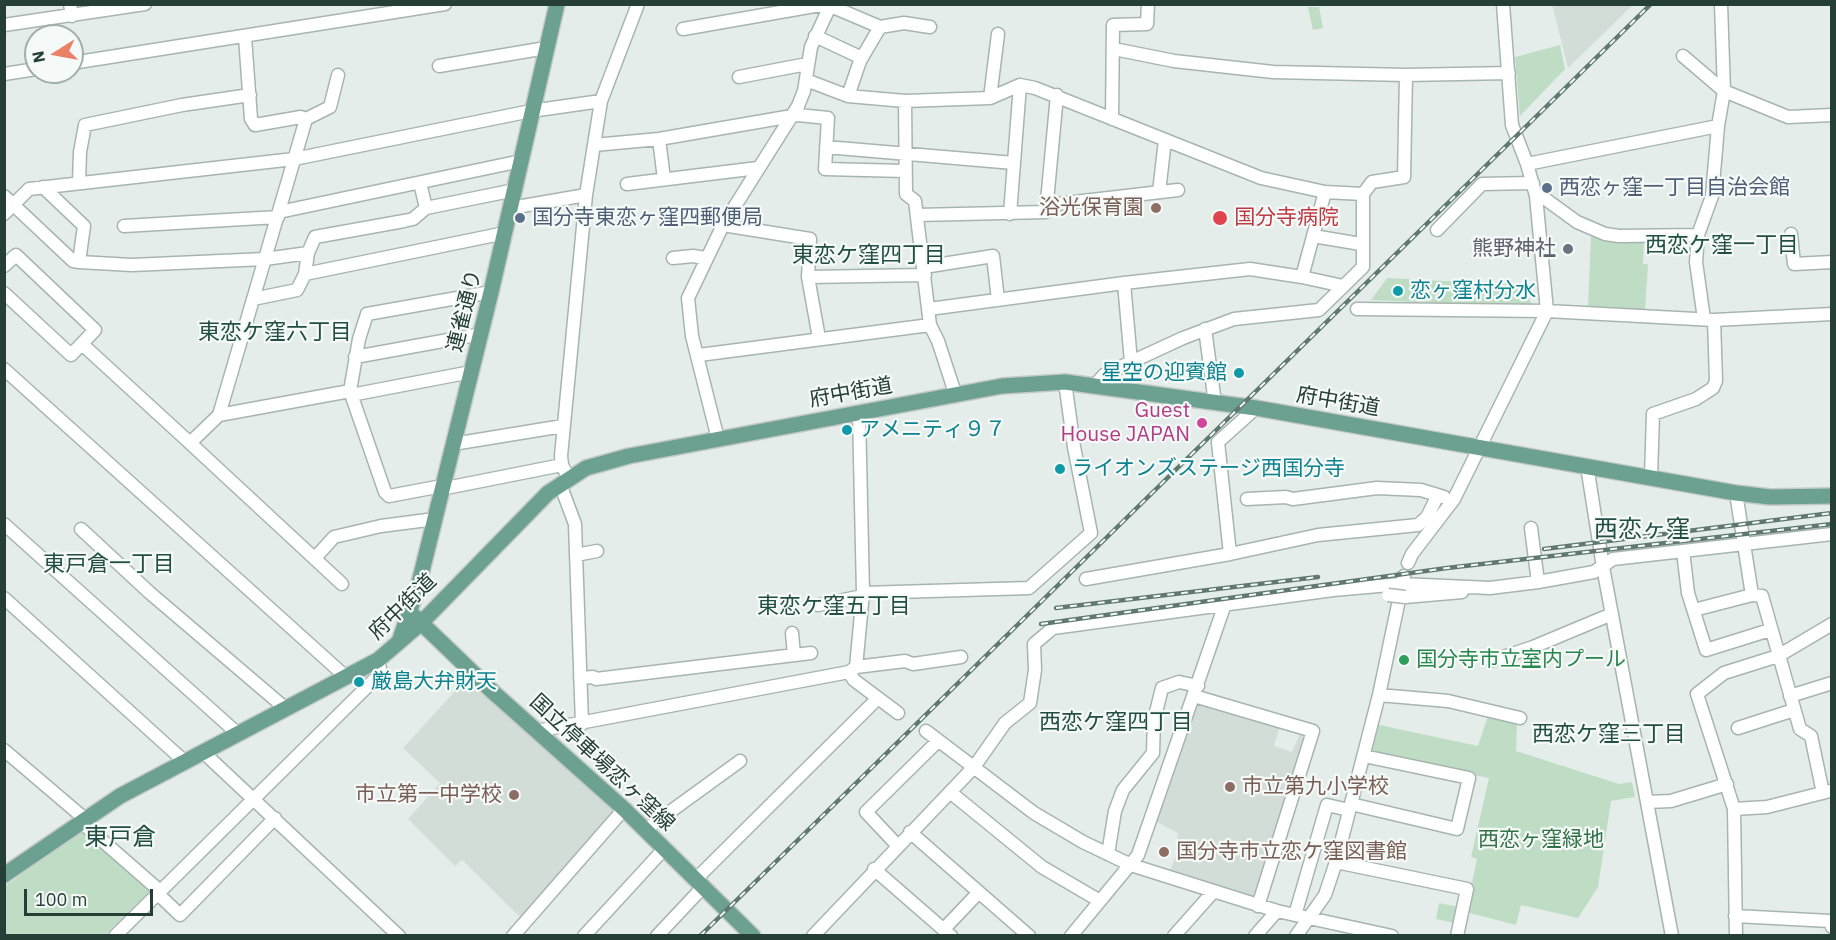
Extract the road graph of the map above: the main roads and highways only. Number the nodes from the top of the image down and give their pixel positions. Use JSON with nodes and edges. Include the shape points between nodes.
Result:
{"nodes":[{"id":1,"x":557,"y":4,"type":"edge"},
{"id":2,"x":1832,"y":496,"type":"edge"},
{"id":3,"x":412,"y":605,"type":"junction"},
{"id":4,"x":421,"y":623,"type":"junction"},
{"id":5,"x":398,"y":644,"type":"junction"},
{"id":6,"x":4,"y":875,"type":"edge"},
{"id":7,"x":748,"y":934,"type":"edge"}],
"edges":[{"from":1,"to":3,"type":"main road","name":"連雀通り","via":[[506,233]]},
{"from":2,"to":4,"type":"main road","name":"府中街道","via":[[1736,493],[1256,408],[1096,384],[1021,384],[611,460],[563,476]]},
{"from":3,"to":4,"type":"main road"},
{"from":3,"to":5,"type":"main road","name":"連雀通り"},
{"from":4,"to":5,"type":"main road","name":"府中街道"},
{"from":4,"to":7,"type":"main road","name":"国立停車場恋ヶ窪線","via":[[624,809]]},
{"from":5,"to":6,"type":"main road","name":"府中街道","via":[[378,660],[120,796]]}]}
